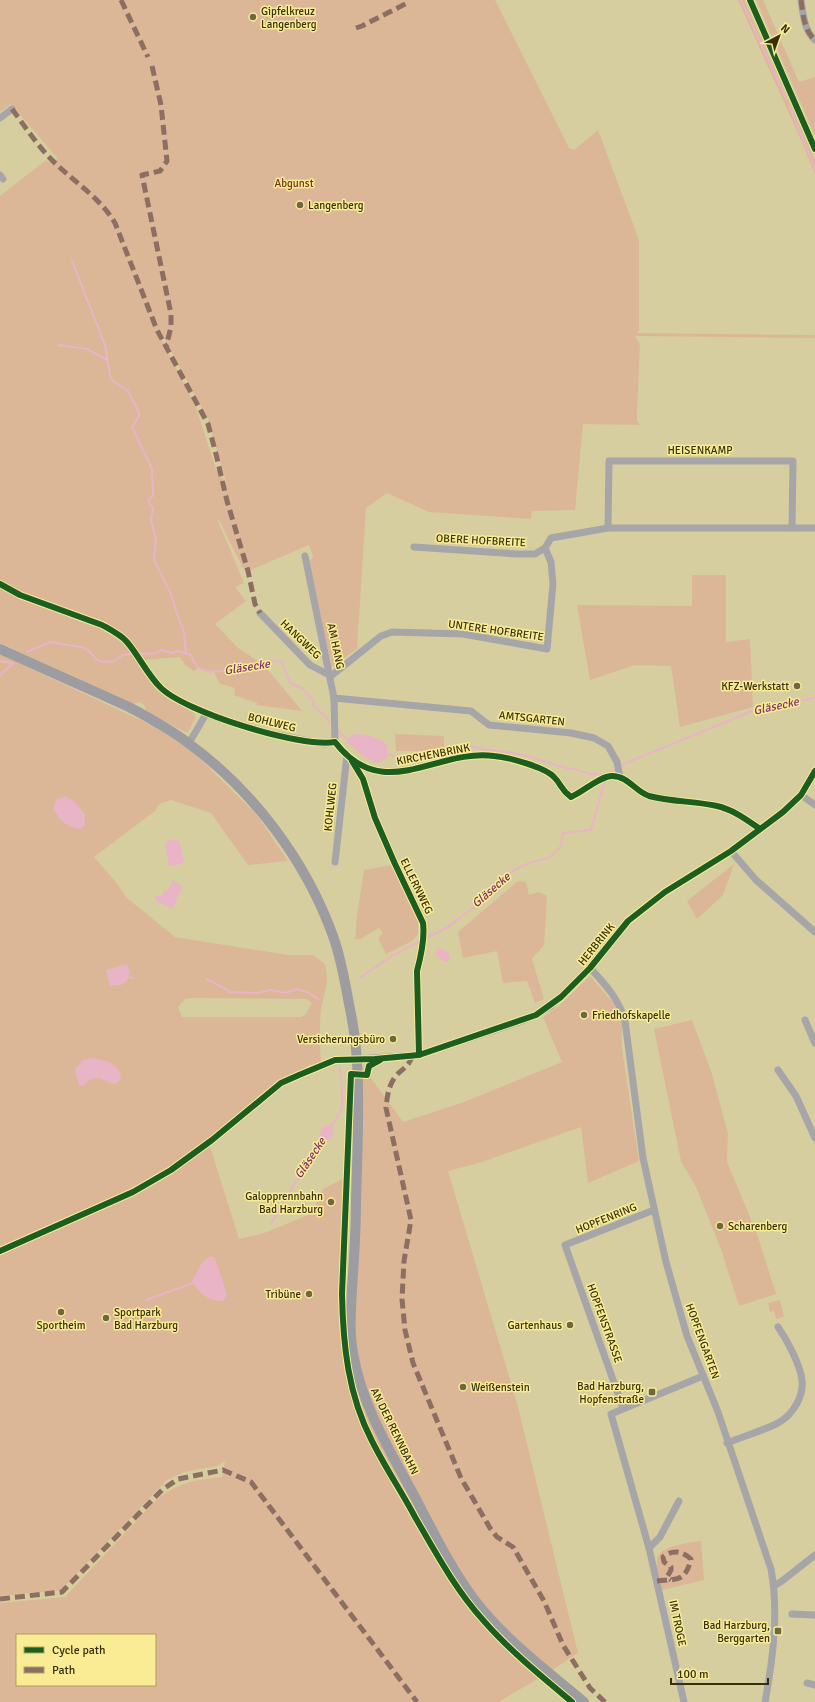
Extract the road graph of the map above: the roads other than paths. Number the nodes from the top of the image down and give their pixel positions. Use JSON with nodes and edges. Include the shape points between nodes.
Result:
{"nodes":[{"id":1,"x":750,"y":0,"type":"edge"},
{"id":2,"x":801,"y":0,"type":"edge"},
{"id":3,"x":815,"y":40,"type":"edge"},
{"id":4,"x":12,"y":109,"type":"dead end"},
{"id":5,"x":0,"y":118,"type":"edge"},
{"id":6,"x":815,"y":148,"type":"edge"},
{"id":7,"x":608,"y":528,"type":"junction"},
{"id":8,"x":792,"y":528,"type":"junction"},
{"id":9,"x":815,"y":528,"type":"edge"},
{"id":10,"x":414,"y":547,"type":"dead end"},
{"id":11,"x":545,"y":548,"type":"junction"},
{"id":12,"x":305,"y":556,"type":"dead end"},
{"id":13,"x":260,"y":613,"type":"dead end"},
{"id":14,"x":0,"y":649,"type":"edge"},
{"id":15,"x":330,"y":676,"type":"junction"},
{"id":16,"x":334,"y":698,"type":"junction"},
{"id":17,"x":335,"y":742,"type":"junction"},
{"id":18,"x":190,"y":744,"type":"junction"},
{"id":19,"x":346,"y":755,"type":"junction"},
{"id":20,"x":815,"y":772,"type":"edge"},
{"id":21,"x":620,"y":774,"type":"junction"},
{"id":22,"x":800,"y":795,"type":"junction"},
{"id":23,"x":815,"y":805,"type":"edge"},
{"id":24,"x":760,"y":829,"type":"junction"},
{"id":25,"x":731,"y":851,"type":"junction"},
{"id":26,"x":335,"y":862,"type":"dead end"},
{"id":27,"x":815,"y":932,"type":"edge"},
{"id":28,"x":418,"y":966,"type":"dead end"},
{"id":29,"x":590,"y":968,"type":"junction"},
{"id":30,"x":806,"y":1020,"type":"dead end"},
{"id":31,"x":815,"y":1043,"type":"edge"},
{"id":32,"x":419,"y":1055,"type":"junction"},
{"id":33,"x":357,"y":1059,"type":"junction"},
{"id":34,"x":778,"y":1070,"type":"dead end"},
{"id":35,"x":815,"y":1138,"type":"edge"},
{"id":36,"x":654,"y":1210,"type":"junction"},
{"id":37,"x":566,"y":1245,"type":"joint"},
{"id":38,"x":778,"y":1327,"type":"dead end"},
{"id":39,"x":703,"y":1376,"type":"junction"},
{"id":40,"x":624,"y":1408,"type":"junction"},
{"id":41,"x":727,"y":1443,"type":"junction"},
{"id":42,"x":678,"y":1501,"type":"dead end"},
{"id":43,"x":649,"y":1548,"type":"junction"},
{"id":44,"x":815,"y":1555,"type":"edge"},
{"id":45,"x":774,"y":1586,"type":"junction"},
{"id":46,"x":792,"y":1614,"type":"dead end"},
{"id":47,"x":815,"y":1615,"type":"edge"},
{"id":48,"x":807,"y":1683,"type":"dead end"},
{"id":49,"x":815,"y":1684,"type":"edge"},
{"id":50,"x":584,"y":1702,"type":"edge"},
{"id":51,"x":684,"y":1702,"type":"edge"},
{"id":52,"x":765,"y":1702,"type":"edge"}],
"edges":[{"from":1,"to":6,"type":"street"},
{"from":2,"to":3,"type":"street","via":[[804,19],[810,35]]},
{"from":4,"to":5,"type":"street"},
{"from":7,"to":8,"type":"street"},
{"from":7,"to":8,"type":"street","name":"HEISENKAMP","via":[[609,461],[793,461]]},
{"from":7,"to":11,"type":"street","via":[[551,538]]},
{"from":8,"to":9,"type":"street"},
{"from":10,"to":11,"type":"street","name":"OBERE HOFBREITE","via":[[517,554],[535,554]]},
{"from":11,"to":15,"type":"street","name":"UNTERE HOFBREITE","via":[[551,562],[553,584],[547,649],[463,634],[392,632],[381,636]]},
{"from":12,"to":15,"type":"street","name":"AM HANG"},
{"from":13,"to":15,"type":"street","name":"HANGWEG","via":[[310,665]]},
{"from":14,"to":18,"type":"main road","name":"AN DER RENNBAHN","via":[[129,707]]},
{"from":15,"to":16,"type":"street","name":"AM HANG"},
{"from":16,"to":17,"type":"street","name":"AM HANG"},
{"from":16,"to":21,"type":"street","name":"AMTSGARTEN","via":[[471,711],[489,725],[570,733],[594,738],[608,746]]},
{"from":17,"to":18,"type":"street","name":"BOHLWEG","via":[[325,744],[268,733],[206,714]]},
{"from":17,"to":19,"type":"street","name":"KIRCHENBRINK"},
{"from":18,"to":33,"type":"main road","name":"AN DER RENNBAHN","via":[[235,783],[258,808],[295,858],[310,885],[327,920],[340,960]]},
{"from":19,"to":21,"type":"street","name":"KIRCHENBRINK","via":[[368,769],[383,772],[420,768],[478,755],[494,756],[540,768],[554,776],[562,791],[571,797],[602,779]]},
{"from":19,"to":26,"type":"street","name":"KOHLWEG"},
{"from":20,"to":22,"type":"street","name":"HERBRINK"},
{"from":21,"to":24,"type":"street","name":"KIRCHENBRINK","via":[[648,796],[718,806],[742,816]]},
{"from":22,"to":23,"type":"street"},
{"from":22,"to":24,"type":"street","name":"HERBRINK"},
{"from":24,"to":25,"type":"street","name":"HERBRINK"},
{"from":25,"to":27,"type":"street","via":[[762,885]]},
{"from":25,"to":29,"type":"street","name":"HERBRINK","via":[[665,892],[628,921]]},
{"from":28,"to":32,"type":"street"},
{"from":29,"to":32,"type":"street","name":"HERBRINK","via":[[561,997],[536,1015]]},
{"from":29,"to":36,"type":"street","name":"HOPFENGARTEN","via":[[612,993],[625,1021]]},
{"from":30,"to":31,"type":"street"},
{"from":32,"to":33,"type":"street","name":"HERBRINK"},
{"from":33,"to":50,"type":"main road","name":"AN DER RENNBAHN","via":[[356,1212],[351,1318],[352,1351],[361,1387],[373,1418],[420,1506],[476,1602],[500,1629]]},
{"from":34,"to":35,"type":"street","via":[[796,1096]]},
{"from":36,"to":37,"type":"street","name":"HOPFENRING"},
{"from":36,"to":39,"type":"street","name":"HOPFENGARTEN","via":[[687,1336]]},
{"from":37,"to":40,"type":"street","name":"HOPFENSTRASSE"},
{"from":38,"to":41,"type":"street","via":[[790,1346],[802,1379],[800,1398],[791,1413],[779,1422]]},
{"from":39,"to":40,"type":"street"},
{"from":39,"to":41,"type":"street","name":"HOPFENGARTEN"},
{"from":40,"to":43,"type":"street","name":"IM TROGE","via":[[611,1414]]},
{"from":41,"to":45,"type":"street","name":"HOPFENGARTEN","via":[[768,1557]]},
{"from":42,"to":43,"type":"street","via":[[660,1537]]},
{"from":43,"to":51,"type":"street","name":"IM TROGE"},
{"from":44,"to":45,"type":"street"},
{"from":45,"to":52,"type":"street","name":"HOPFENGARTEN","via":[[774,1629]]},
{"from":46,"to":47,"type":"street"},
{"from":48,"to":49,"type":"street"}]}
